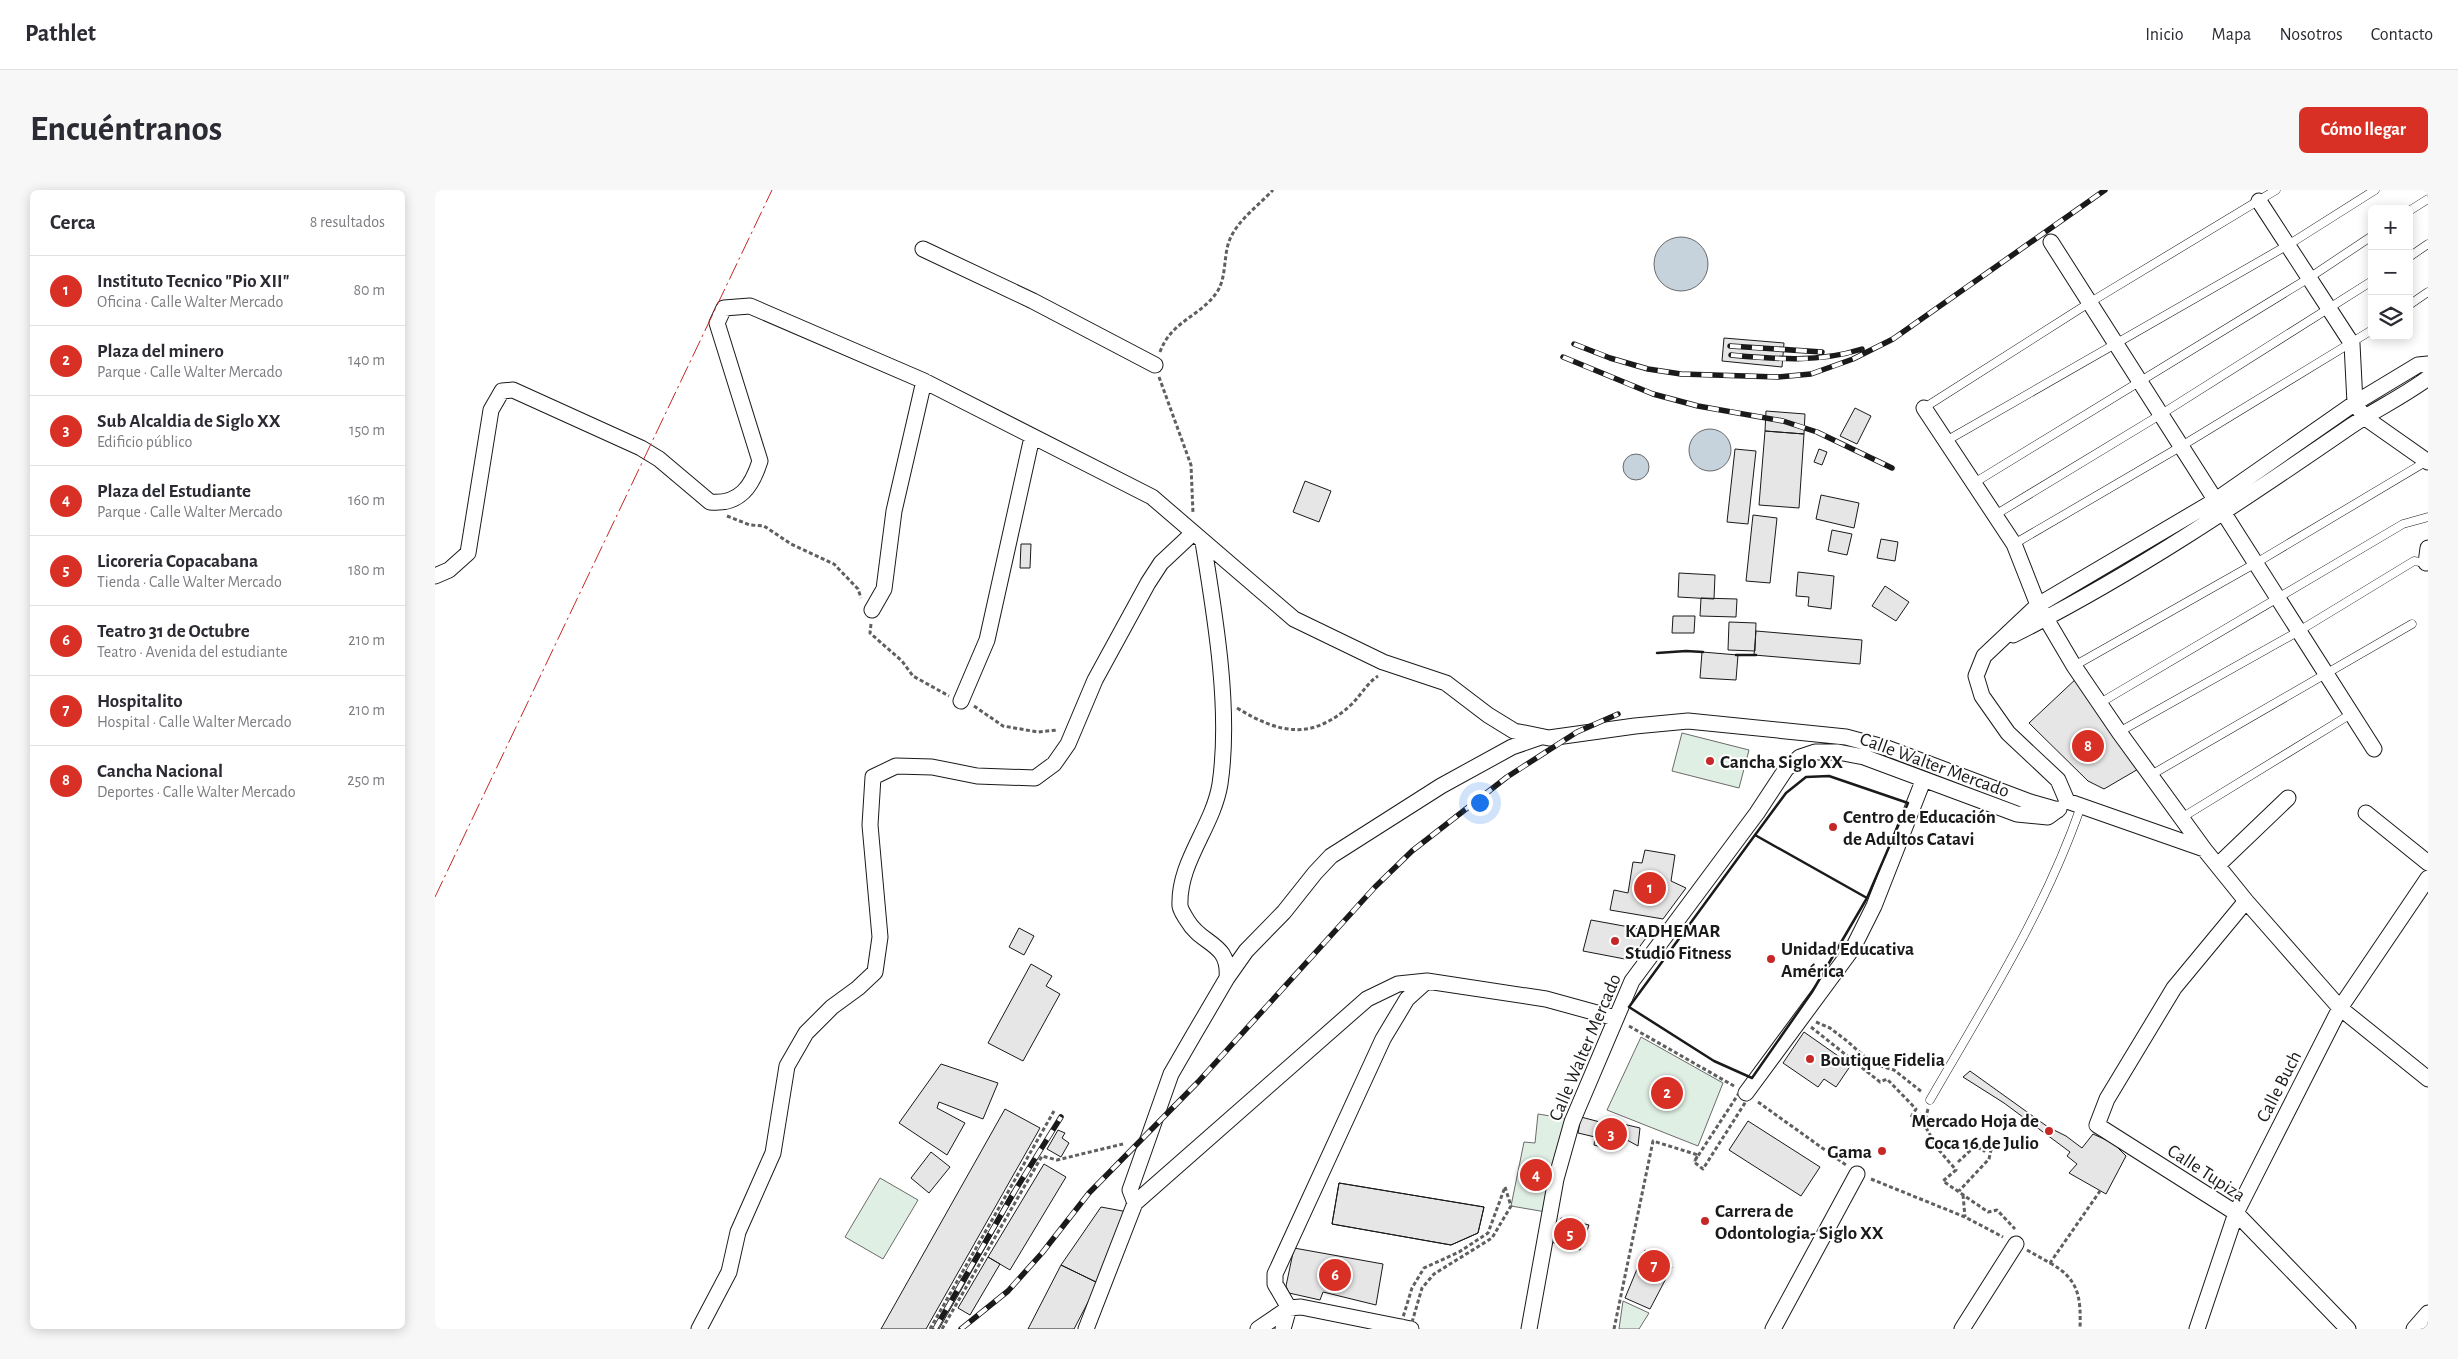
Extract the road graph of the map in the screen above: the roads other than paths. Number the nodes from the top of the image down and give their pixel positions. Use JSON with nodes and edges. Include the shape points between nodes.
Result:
{"nodes":[{"id":1,"x":2276,"y":190,"type":"edge"},
{"id":2,"x":2375,"y":190,"type":"edge"},
{"id":3,"x":2428,"y":199,"type":"edge"},
{"id":4,"x":2259,"y":201,"type":"junction"},
{"id":5,"x":2413,"y":208,"type":"edge"},
{"id":6,"x":2368,"y":239,"type":"edge"},
{"id":7,"x":2051,"y":242,"type":"dead end"},
{"id":8,"x":2288,"y":244,"type":"junction"},
{"id":9,"x":2428,"y":244,"type":"edge"},
{"id":10,"x":923,"y":249,"type":"dead end"},
{"id":11,"x":2413,"y":254,"type":"edge"},
{"id":12,"x":2309,"y":278,"type":"junction"},
{"id":13,"x":2368,"y":285,"type":"edge"},
{"id":14,"x":2428,"y":292,"type":"edge"},
{"id":15,"x":2413,"y":302,"type":"edge"},
{"id":16,"x":2089,"y":303,"type":"junction"},
{"id":17,"x":2329,"y":310,"type":"junction"},
{"id":18,"x":2368,"y":333,"type":"edge"},
{"id":19,"x":2115,"y":344,"type":"junction"},
{"id":20,"x":2352,"y":344,"type":"junction"},
{"id":21,"x":2428,"y":364,"type":"edge"},
{"id":22,"x":1155,"y":365,"type":"road end"},
{"id":23,"x":2428,"y":378,"type":"edge"},
{"id":24,"x":924,"y":381,"type":"junction"},
{"id":25,"x":2139,"y":382,"type":"junction"},
{"id":26,"x":2355,"y":403,"type":"junction"},
{"id":27,"x":1924,"y":408,"type":"joint"},
{"id":28,"x":2160,"y":415,"type":"junction"},
{"id":29,"x":2364,"y":418,"type":"junction"},
{"id":30,"x":1032,"y":437,"type":"junction"},
{"id":31,"x":1946,"y":441,"type":"junction"},
{"id":32,"x":2180,"y":447,"type":"junction"},
{"id":33,"x":2428,"y":462,"type":"edge"},
{"id":34,"x":1974,"y":483,"type":"junction"},
{"id":35,"x":2216,"y":500,"type":"junction"},
{"id":36,"x":2224,"y":513,"type":"junction"},
{"id":37,"x":1995,"y":515,"type":"junction"},
{"id":38,"x":2428,"y":517,"type":"edge"},
{"id":39,"x":1198,"y":538,"type":"junction"},
{"id":40,"x":2014,"y":544,"type":"junction"},
{"id":41,"x":2427,"y":555,"type":"edge"},
{"id":42,"x":2256,"y":564,"type":"junction"},
{"id":43,"x":435,"y":576,"type":"edge"},
{"id":44,"x":2279,"y":599,"type":"junction"},
{"id":45,"x":2038,"y":605,"type":"junction"},
{"id":46,"x":872,"y":610,"type":"road end"},
{"id":47,"x":2046,"y":618,"type":"junction"},
{"id":48,"x":2412,"y":624,"type":"dead end"},
{"id":49,"x":2299,"y":630,"type":"junction"},
{"id":50,"x":1998,"y":642,"type":"junction"},
{"id":51,"x":2074,"y":666,"type":"junction"},
{"id":52,"x":2326,"y":674,"type":"junction"},
{"id":53,"x":961,"y":701,"type":"road end"},
{"id":54,"x":2100,"y":703,"type":"junction"},
{"id":55,"x":2351,"y":714,"type":"junction"},
{"id":56,"x":2119,"y":732,"type":"junction"},
{"id":57,"x":1543,"y":737,"type":"junction"},
{"id":58,"x":2374,"y":749,"type":"dead end"},
{"id":59,"x":2151,"y":775,"type":"junction"},
{"id":60,"x":1923,"y":781,"type":"junction"},
{"id":61,"x":2288,"y":798,"type":"dead end"},
{"id":62,"x":2069,"y":806,"type":"junction"},
{"id":63,"x":2365,"y":813,"type":"dead end"},
{"id":64,"x":2183,"y":818,"type":"junction"},
{"id":65,"x":2204,"y":849,"type":"junction"},
{"id":66,"x":2428,"y":863,"type":"edge"},
{"id":67,"x":2218,"y":866,"type":"junction"},
{"id":68,"x":2428,"y":878,"type":"edge"},
{"id":69,"x":2246,"y":901,"type":"junction"},
{"id":70,"x":1227,"y":978,"type":"junction"},
{"id":71,"x":1427,"y":981,"type":"junction"},
{"id":72,"x":2340,"y":1008,"type":"junction"},
{"id":73,"x":1615,"y":1018,"type":"junction"},
{"id":74,"x":2428,"y":1079,"type":"edge"},
{"id":75,"x":1746,"y":1092,"type":"road end"},
{"id":76,"x":1930,"y":1100,"type":"road end"},
{"id":77,"x":1857,"y":1174,"type":"dead end"},
{"id":78,"x":1135,"y":1203,"type":"junction"},
{"id":79,"x":2236,"y":1213,"type":"junction"},
{"id":80,"x":2016,"y":1244,"type":"road end"},
{"id":81,"x":1289,"y":1308,"type":"junction"},
{"id":82,"x":2428,"y":1313,"type":"edge"},
{"id":83,"x":1344,"y":1322,"type":"edge"},
{"id":84,"x":1408,"y":1328,"type":"edge"},
{"id":85,"x":699,"y":1329,"type":"edge"},
{"id":86,"x":1086,"y":1329,"type":"edge"},
{"id":87,"x":1257,"y":1329,"type":"edge"},
{"id":88,"x":1283,"y":1329,"type":"edge"},
{"id":89,"x":1529,"y":1329,"type":"edge"},
{"id":90,"x":1773,"y":1329,"type":"edge"},
{"id":91,"x":1962,"y":1329,"type":"edge"},
{"id":92,"x":2197,"y":1329,"type":"edge"},
{"id":93,"x":2348,"y":1329,"type":"edge"},
{"id":94,"x":2414,"y":1329,"type":"edge"}],
"edges":[{"from":1,"to":4,"type":"lane"},
{"from":2,"to":8,"type":"lane"},
{"from":3,"to":5,"type":"lane"},
{"from":4,"to":8,"type":"street"},
{"from":4,"to":16,"type":"lane"},
{"from":6,"to":12,"type":"lane"},
{"from":7,"to":16,"type":"street"},
{"from":8,"to":12,"type":"street"},
{"from":8,"to":19,"type":"lane"},
{"from":9,"to":11,"type":"lane"},
{"from":10,"to":22,"type":"street","via":[[1033,301]]},
{"from":12,"to":17,"type":"street"},
{"from":12,"to":25,"type":"lane"},
{"from":13,"to":17,"type":"lane"},
{"from":14,"to":15,"type":"lane"},
{"from":16,"to":19,"type":"street"},
{"from":16,"to":27,"type":"lane"},
{"from":17,"to":20,"type":"street"},
{"from":17,"to":28,"type":"lane"},
{"from":18,"to":20,"type":"lane"},
{"from":19,"to":25,"type":"street"},
{"from":19,"to":31,"type":"lane"},
{"from":20,"to":26,"type":"street"},
{"from":20,"to":32,"type":"lane"},
{"from":21,"to":26,"type":"street","via":[[2418,365]]},
{"from":23,"to":29,"type":"street"},
{"from":24,"to":30,"type":"street"},
{"from":24,"to":43,"type":"street","via":[[750,306],[724,308],[717,323],[760,461],[755,477],[741,496],[721,503],[710,502],[641,448],[513,390],[503,391],[491,410],[468,553],[449,570]]},
{"from":24,"to":46,"type":"street","via":[[894,511],[884,589]]},
{"from":25,"to":28,"type":"street"},
{"from":25,"to":34,"type":"lane"},
{"from":26,"to":29,"type":"street"},
{"from":26,"to":35,"type":"street"},
{"from":27,"to":31,"type":"street"},
{"from":28,"to":32,"type":"street"},
{"from":28,"to":37,"type":"lane"},
{"from":29,"to":33,"type":"street"},
{"from":29,"to":36,"type":"street"},
{"from":30,"to":39,"type":"street","via":[[1152,497]]},
{"from":30,"to":53,"type":"street","via":[[987,640]]},
{"from":31,"to":34,"type":"street"},
{"from":32,"to":35,"type":"street"},
{"from":32,"to":40,"type":"lane"},
{"from":33,"to":42,"type":"lane"},
{"from":34,"to":37,"type":"street"},
{"from":35,"to":36,"type":"street"},
{"from":35,"to":45,"type":"street"},
{"from":36,"to":42,"type":"street"},
{"from":36,"to":47,"type":"street"},
{"from":37,"to":40,"type":"street"},
{"from":38,"to":44,"type":"lane","via":[[2403,524]]},
{"from":39,"to":57,"type":"street","via":[[1294,619],[1383,662],[1446,682],[1514,731]]},
{"from":39,"to":70,"type":"street","via":[[1216,631],[1223,744],[1219,786],[1207,824],[1188,863],[1180,909],[1193,930],[1225,956]]},
{"from":39,"to":85,"type":"street","via":[[1161,563],[1095,680],[1072,733],[1054,764],[1035,778],[977,776],[932,767],[896,766],[873,777],[870,825],[880,937],[875,972],[832,1006],[806,1033],[787,1066],[773,1153],[737,1232],[729,1272]]},
{"from":40,"to":45,"type":"street"},
{"from":41,"to":49,"type":"lane"},
{"from":42,"to":44,"type":"street"},
{"from":42,"to":51,"type":"lane"},
{"from":44,"to":49,"type":"street"},
{"from":44,"to":54,"type":"lane"},
{"from":45,"to":47,"type":"street"},
{"from":45,"to":50,"type":"street"},
{"from":47,"to":50,"type":"street"},
{"from":47,"to":51,"type":"street"},
{"from":48,"to":52,"type":"lane"},
{"from":49,"to":52,"type":"street"},
{"from":49,"to":56,"type":"lane"},
{"from":50,"to":62,"type":"street","via":[[1980,662],[1976,676],[1979,690],[2008,733],[2058,780]]},
{"from":51,"to":54,"type":"street"},
{"from":52,"to":55,"type":"street"},
{"from":52,"to":59,"type":"lane"},
{"from":54,"to":56,"type":"street"},
{"from":55,"to":58,"type":"street"},
{"from":55,"to":64,"type":"lane"},
{"from":56,"to":59,"type":"street"},
{"from":57,"to":62,"type":"street","via":[[1688,721],[1846,737],[1887,748],[2030,802]]},
{"from":57,"to":70,"type":"street","via":[[1512,747],[1471,768],[1331,856],[1246,951]]},
{"from":59,"to":64,"type":"street"},
{"from":60,"to":62,"type":"street","name":"Calle Walter Mercado","via":[[2017,814],[2048,817]]},
{"from":60,"to":73,"type":"street","name":"Calle Walter Mercado","via":[[1847,753],[1815,752],[1800,757],[1786,769],[1632,981]]},
{"from":60,"to":75,"type":"street","via":[[1874,906],[1853,948]]},
{"from":61,"to":67,"type":"street"},
{"from":62,"to":65,"type":"street"},
{"from":62,"to":76,"type":"lane","via":[[2069,839],[2031,924]]},
{"from":63,"to":66,"type":"street"},
{"from":64,"to":65,"type":"street"},
{"from":65,"to":67,"type":"street"},
{"from":67,"to":69,"type":"street"},
{"from":68,"to":72,"type":"street","name":"Calle Buch"},
{"from":69,"to":72,"type":"street"},
{"from":69,"to":79,"type":"street","name":"Calle Tupiza","via":[[2174,988],[2107,1099],[2097,1125]]},
{"from":70,"to":78,"type":"street","via":[[1171,1074],[1131,1190]]},
{"from":71,"to":73,"type":"street","via":[[1546,999]]},
{"from":71,"to":78,"type":"street","via":[[1398,984],[1367,999]]},
{"from":71,"to":81,"type":"street","via":[[1407,999],[1383,1039],[1275,1274],[1275,1284]]},
{"from":72,"to":74,"type":"street"},
{"from":72,"to":79,"type":"street","name":"Calle Buch"},
{"from":73,"to":89,"type":"street","name":"Calle Walter Mercado","via":[[1572,1122],[1556,1179]]},
{"from":77,"to":90,"type":"street"},
{"from":78,"to":86,"type":"street"},
{"from":79,"to":92,"type":"street","name":"Calle Buch"},
{"from":79,"to":93,"type":"street","name":"Calle Tupiza"},
{"from":80,"to":91,"type":"street"},
{"from":81,"to":83,"type":"street","via":[[1301,1307]]},
{"from":81,"to":87,"type":"street"},
{"from":81,"to":88,"type":"street"},
{"from":82,"to":94,"type":"street"},
{"from":83,"to":84,"type":"street"}]}
